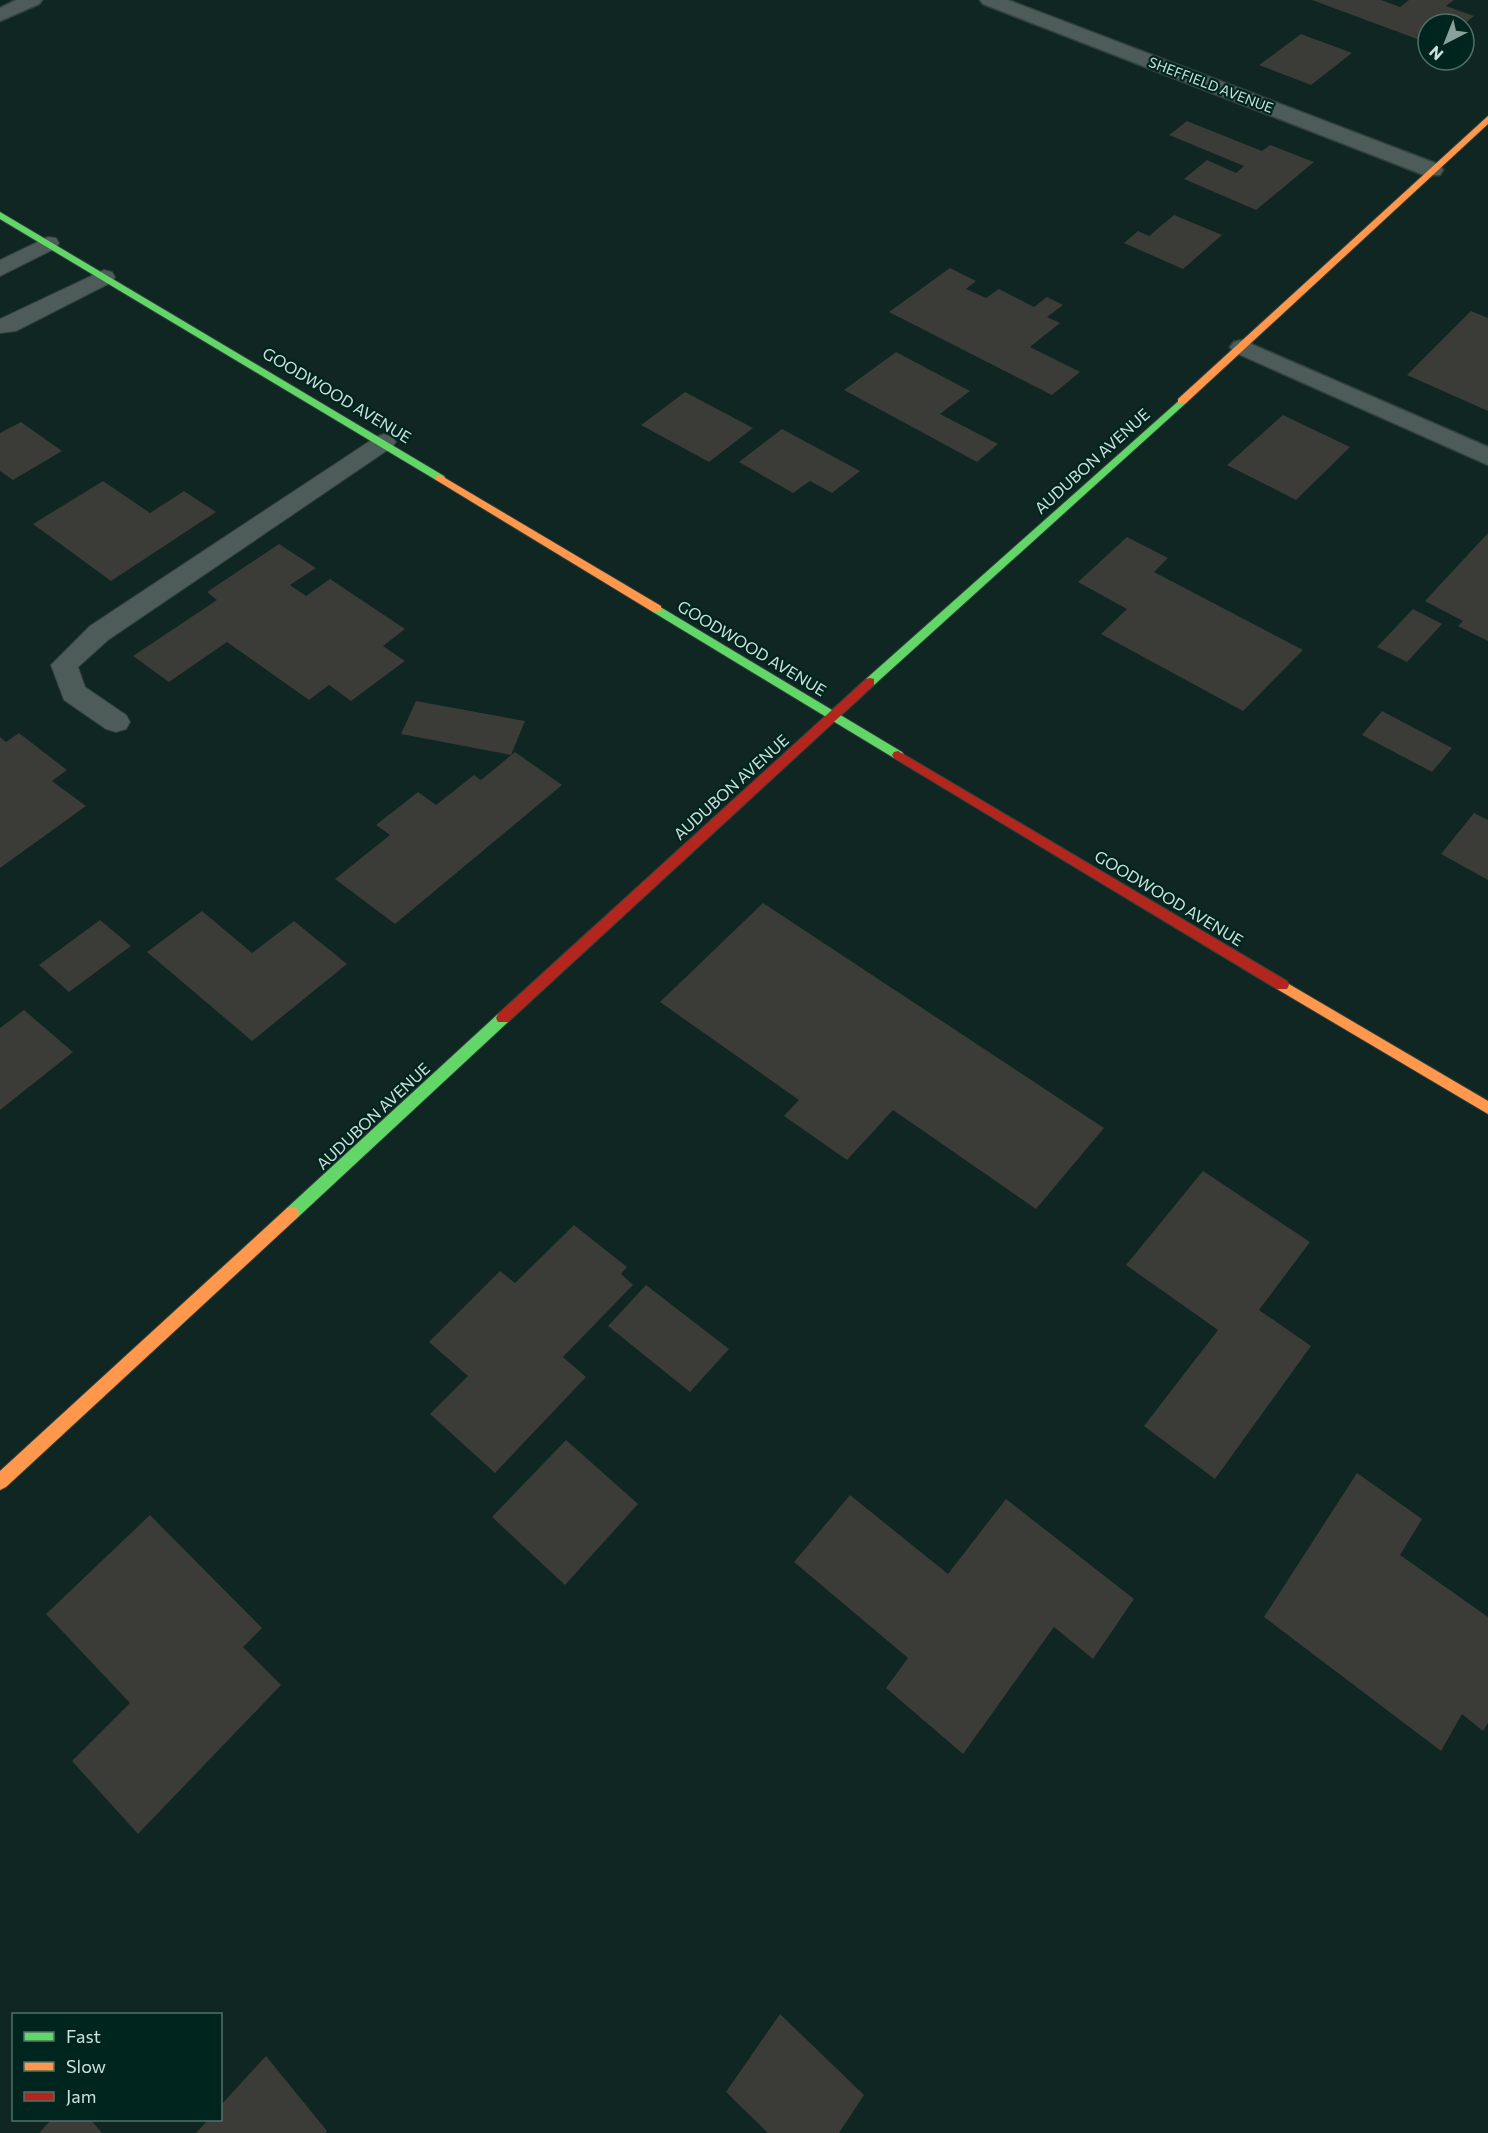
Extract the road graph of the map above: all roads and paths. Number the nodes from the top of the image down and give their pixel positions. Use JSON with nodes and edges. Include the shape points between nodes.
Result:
{"nodes":[{"id":1,"x":32,"y":0,"type":"edge"},
{"id":2,"x":990,"y":0,"type":"edge"},
{"id":3,"x":0,"y":15,"type":"edge"},
{"id":4,"x":1488,"y":120,"type":"edge"},
{"id":5,"x":1432,"y":170,"type":"junction"},
{"id":6,"x":0,"y":215,"type":"edge"},
{"id":7,"x":48,"y":243,"type":"junction"},
{"id":8,"x":0,"y":268,"type":"edge"},
{"id":9,"x":104,"y":277,"type":"junction"},
{"id":10,"x":0,"y":326,"type":"edge"},
{"id":11,"x":1242,"y":347,"type":"junction"},
{"id":12,"x":384,"y":442,"type":"junction"},
{"id":13,"x":1488,"y":457,"type":"edge"},
{"id":14,"x":835,"y":717,"type":"junction"},
{"id":15,"x":116,"y":722,"type":"dead end"},
{"id":16,"x":1488,"y":1108,"type":"edge"},
{"id":17,"x":0,"y":1482,"type":"edge"}],
"edges":[{"from":1,"to":3,"type":"street"},
{"from":2,"to":5,"type":"street","name":"SHEFFIELD AVENUE"},
{"from":4,"to":5,"type":"street","name":"AUDUBON AVENUE"},
{"from":5,"to":11,"type":"street","name":"AUDUBON AVENUE"},
{"from":6,"to":7,"type":"street","name":"GOODWOOD AVENUE"},
{"from":7,"to":8,"type":"lane"},
{"from":7,"to":9,"type":"street","name":"GOODWOOD AVENUE"},
{"from":9,"to":10,"type":"lane","via":[[8,326]]},
{"from":9,"to":12,"type":"street","name":"GOODWOOD AVENUE"},
{"from":11,"to":13,"type":"street"},
{"from":11,"to":14,"type":"street","name":"AUDUBON AVENUE"},
{"from":12,"to":14,"type":"street","name":"GOODWOOD AVENUE"},
{"from":12,"to":15,"type":"lane","via":[[99,633],[63,665],[74,693]]},
{"from":14,"to":16,"type":"street","name":"GOODWOOD AVENUE"},
{"from":14,"to":17,"type":"street","name":"AUDUBON AVENUE"}]}
